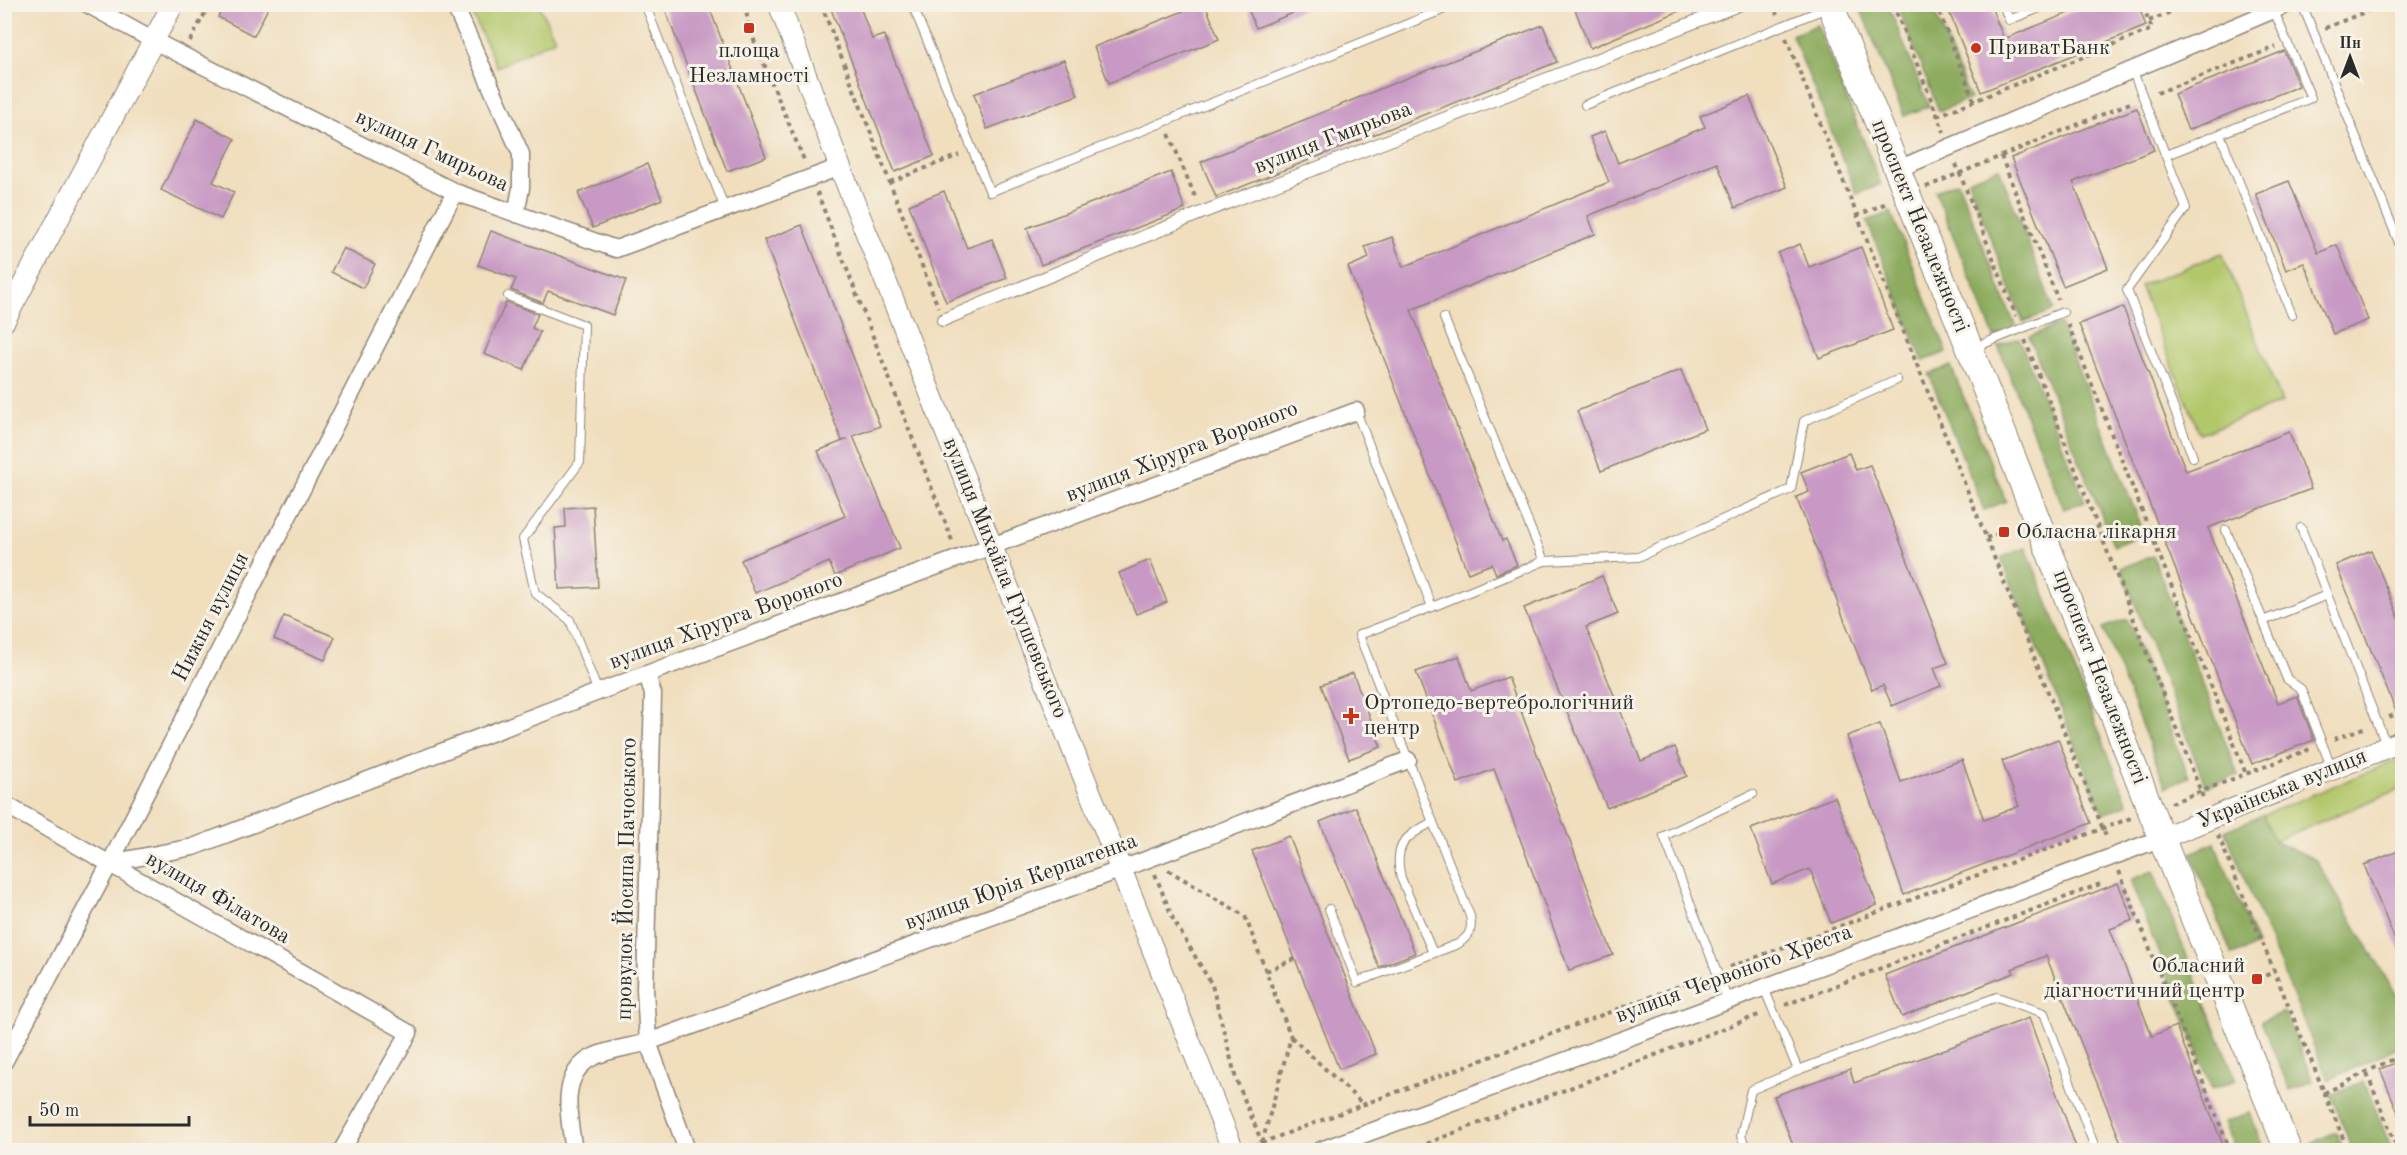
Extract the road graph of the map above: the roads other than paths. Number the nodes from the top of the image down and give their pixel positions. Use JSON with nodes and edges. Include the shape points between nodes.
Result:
{"nodes":[{"id":1,"x":87,"y":4,"type":"edge"},
{"id":2,"x":173,"y":4,"type":"edge"},
{"id":3,"x":454,"y":4,"type":"edge"},
{"id":4,"x":645,"y":4,"type":"edge"},
{"id":5,"x":779,"y":4,"type":"edge"},
{"id":6,"x":912,"y":4,"type":"edge"},
{"id":7,"x":1457,"y":4,"type":"edge"},
{"id":8,"x":1742,"y":4,"type":"edge"},
{"id":9,"x":2003,"y":4,"type":"edge"},
{"id":10,"x":2050,"y":4,"type":"edge"},
{"id":11,"x":2302,"y":4,"type":"edge"},
{"id":12,"x":1830,"y":5,"type":"edge"},
{"id":13,"x":2281,"y":8,"type":"edge"},
{"id":14,"x":154,"y":40,"type":"junction"},
{"id":15,"x":2132,"y":69,"type":"junction"},
{"id":16,"x":1585,"y":105,"type":"dead end"},
{"id":17,"x":2220,"y":134,"type":"junction"},
{"id":18,"x":2166,"y":155,"type":"junction"},
{"id":19,"x":840,"y":167,"type":"junction"},
{"id":20,"x":1898,"y":169,"type":"junction"},
{"id":21,"x":455,"y":192,"type":"junction"},
{"id":22,"x":725,"y":209,"type":"junction"},
{"id":23,"x":516,"y":214,"type":"junction"},
{"id":24,"x":2403,"y":250,"type":"edge"},
{"id":25,"x":508,"y":296,"type":"dead end"},
{"id":26,"x":2063,"y":312,"type":"road end"},
{"id":27,"x":2292,"y":315,"type":"dead end"},
{"id":28,"x":1444,"y":318,"type":"dead end"},
{"id":29,"x":943,"y":320,"type":"road end"},
{"id":30,"x":4,"y":321,"type":"edge"},
{"id":31,"x":1970,"y":349,"type":"junction"},
{"id":32,"x":1897,"y":380,"type":"dead end"},
{"id":33,"x":1356,"y":411,"type":"joint"},
{"id":34,"x":2193,"y":457,"type":"dead end"},
{"id":35,"x":2301,"y":528,"type":"dead end"},
{"id":36,"x":2226,"y":530,"type":"dead end"},
{"id":37,"x":992,"y":546,"type":"junction"},
{"id":38,"x":1544,"y":561,"type":"junction"},
{"id":39,"x":2327,"y":595,"type":"junction"},
{"id":40,"x":1432,"y":607,"type":"junction"},
{"id":41,"x":2263,"y":621,"type":"junction"},
{"id":42,"x":646,"y":674,"type":"junction"},
{"id":43,"x":598,"y":692,"type":"junction"},
{"id":44,"x":2395,"y":744,"type":"edge"},
{"id":45,"x":1408,"y":760,"type":"junction"},
{"id":46,"x":2332,"y":769,"type":"junction"},
{"id":47,"x":1753,"y":794,"type":"dead end"},
{"id":48,"x":4,"y":804,"type":"edge"},
{"id":49,"x":1433,"y":822,"type":"junction"},
{"id":50,"x":2162,"y":838,"type":"junction"},
{"id":51,"x":110,"y":863,"type":"junction"},
{"id":52,"x":1122,"y":869,"type":"junction"},
{"id":53,"x":1329,"y":909,"type":"dead end"},
{"id":54,"x":1433,"y":953,"type":"junction"},
{"id":55,"x":1764,"y":988,"type":"junction"},
{"id":56,"x":1728,"y":1001,"type":"junction"},
{"id":57,"x":648,"y":1042,"type":"junction"},
{"id":58,"x":4,"y":1062,"type":"edge"},
{"id":59,"x":1798,"y":1070,"type":"junction"},
{"id":60,"x":1243,"y":1149,"type":"edge"},
{"id":61,"x":342,"y":1150,"type":"edge"},
{"id":62,"x":573,"y":1150,"type":"edge"},
{"id":63,"x":687,"y":1150,"type":"edge"},
{"id":64,"x":1321,"y":1150,"type":"edge"},
{"id":65,"x":1747,"y":1150,"type":"edge"},
{"id":66,"x":2096,"y":1150,"type":"edge"},
{"id":67,"x":2288,"y":1150,"type":"edge"}],
"edges":[{"from":1,"to":14,"type":"street","name":"вулиця Гмирьова"},
{"from":2,"to":14,"type":"street"},
{"from":3,"to":23,"type":"street","via":[[521,154]]},
{"from":4,"to":22,"type":"lane"},
{"from":5,"to":19,"type":"street","name":"вулиця Михайла Грушевського"},
{"from":6,"to":7,"type":"lane","via":[[990,192]]},
{"from":8,"to":29,"type":"street","name":"вулиця Гмирьова","via":[[1201,213]]},
{"from":9,"to":10,"type":"lane","via":[[2009,20]]},
{"from":11,"to":24,"type":"lane"},
{"from":12,"to":16,"type":"lane"},
{"from":12,"to":20,"type":"main road","name":"проспект Незалежності"},
{"from":13,"to":15,"type":"street"},
{"from":13,"to":17,"type":"lane","via":[[2287,42],[2311,98]]},
{"from":14,"to":21,"type":"street","name":"вулиця Гмирьова"},
{"from":14,"to":30,"type":"street"},
{"from":15,"to":18,"type":"lane"},
{"from":15,"to":20,"type":"street"},
{"from":17,"to":18,"type":"lane"},
{"from":17,"to":27,"type":"lane"},
{"from":18,"to":34,"type":"lane","via":[[2187,208],[2127,290]]},
{"from":19,"to":22,"type":"street","name":"вулиця Гмирьова"},
{"from":19,"to":37,"type":"street","name":"вулиця Михайла Грушевського"},
{"from":20,"to":31,"type":"main road","name":"проспект Незалежності"},
{"from":21,"to":23,"type":"street","name":"вулиця Гмирьова"},
{"from":21,"to":51,"type":"street","name":"Нижня вулиця"},
{"from":22,"to":23,"type":"street","name":"вулиця Гмирьова","via":[[616,249]]},
{"from":25,"to":43,"type":"lane","via":[[584,325],[580,462],[523,539],[535,593],[570,620]]},
{"from":26,"to":31,"type":"lane"},
{"from":28,"to":38,"type":"lane"},
{"from":31,"to":50,"type":"main road","name":"проспект Незалежності"},
{"from":32,"to":38,"type":"lane","via":[[1804,421],[1791,489],[1638,557]]},
{"from":33,"to":37,"type":"street","name":"вулиця Хірурга Вороного"},
{"from":33,"to":40,"type":"lane"},
{"from":35,"to":39,"type":"lane"},
{"from":36,"to":41,"type":"lane"},
{"from":37,"to":42,"type":"street","name":"вулиця Хірурга Вороного"},
{"from":37,"to":52,"type":"street","name":"вулиця Михайла Грушевського"},
{"from":38,"to":40,"type":"lane"},
{"from":39,"to":41,"type":"lane"},
{"from":39,"to":44,"type":"lane"},
{"from":40,"to":45,"type":"lane","via":[[1359,635]]},
{"from":41,"to":46,"type":"lane","via":[[2287,679],[2301,689]]},
{"from":42,"to":43,"type":"street","name":"вулиця Хірурга Вороного"},
{"from":42,"to":57,"type":"street","name":"провулок Йосипа Пачоського","via":[[653,694],[645,989]]},
{"from":43,"to":51,"type":"street","name":"вулиця Хірурга Вороного","via":[[193,847]]},
{"from":44,"to":46,"type":"street","name":"Українська вулиця"},
{"from":45,"to":49,"type":"lane"},
{"from":45,"to":52,"type":"street","name":"вулиця Юрія Керпатенка"},
{"from":46,"to":50,"type":"street","name":"Українська вулиця"},
{"from":47,"to":56,"type":"lane","via":[[1664,836]]},
{"from":48,"to":51,"type":"street","name":"вулиця Філатова"},
{"from":49,"to":54,"type":"lane","via":[[1403,842],[1398,866]]},
{"from":49,"to":54,"type":"lane","via":[[1472,928],[1458,944]]},
{"from":50,"to":55,"type":"street","name":"вулиця Червоного Хреста"},
{"from":50,"to":67,"type":"main road","name":"проспект Незалежності"},
{"from":51,"to":58,"type":"street","name":"Нижня вулиця"},
{"from":51,"to":61,"type":"street","name":"вулиця Філатова","via":[[409,1032]]},
{"from":52,"to":57,"type":"street","name":"вулиця Юрія Керпатенка"},
{"from":52,"to":60,"type":"street","name":"вулиця Михайла Грушевського"},
{"from":53,"to":54,"type":"lane","via":[[1358,982]]},
{"from":55,"to":56,"type":"street","name":"вулиця Червоного Хреста"},
{"from":55,"to":59,"type":"lane"},
{"from":56,"to":64,"type":"street","name":"вулиця Червоного Хреста"},
{"from":57,"to":62,"type":"street","name":"вулиця Юрія Керпатенка","via":[[595,1056],[579,1065],[568,1092]]},
{"from":57,"to":63,"type":"street","name":"провулок Йосипа Пачоського"},
{"from":59,"to":65,"type":"lane","via":[[1751,1090],[1741,1136]]},
{"from":59,"to":66,"type":"lane","via":[[1997,997],[2044,1013]]}]}
